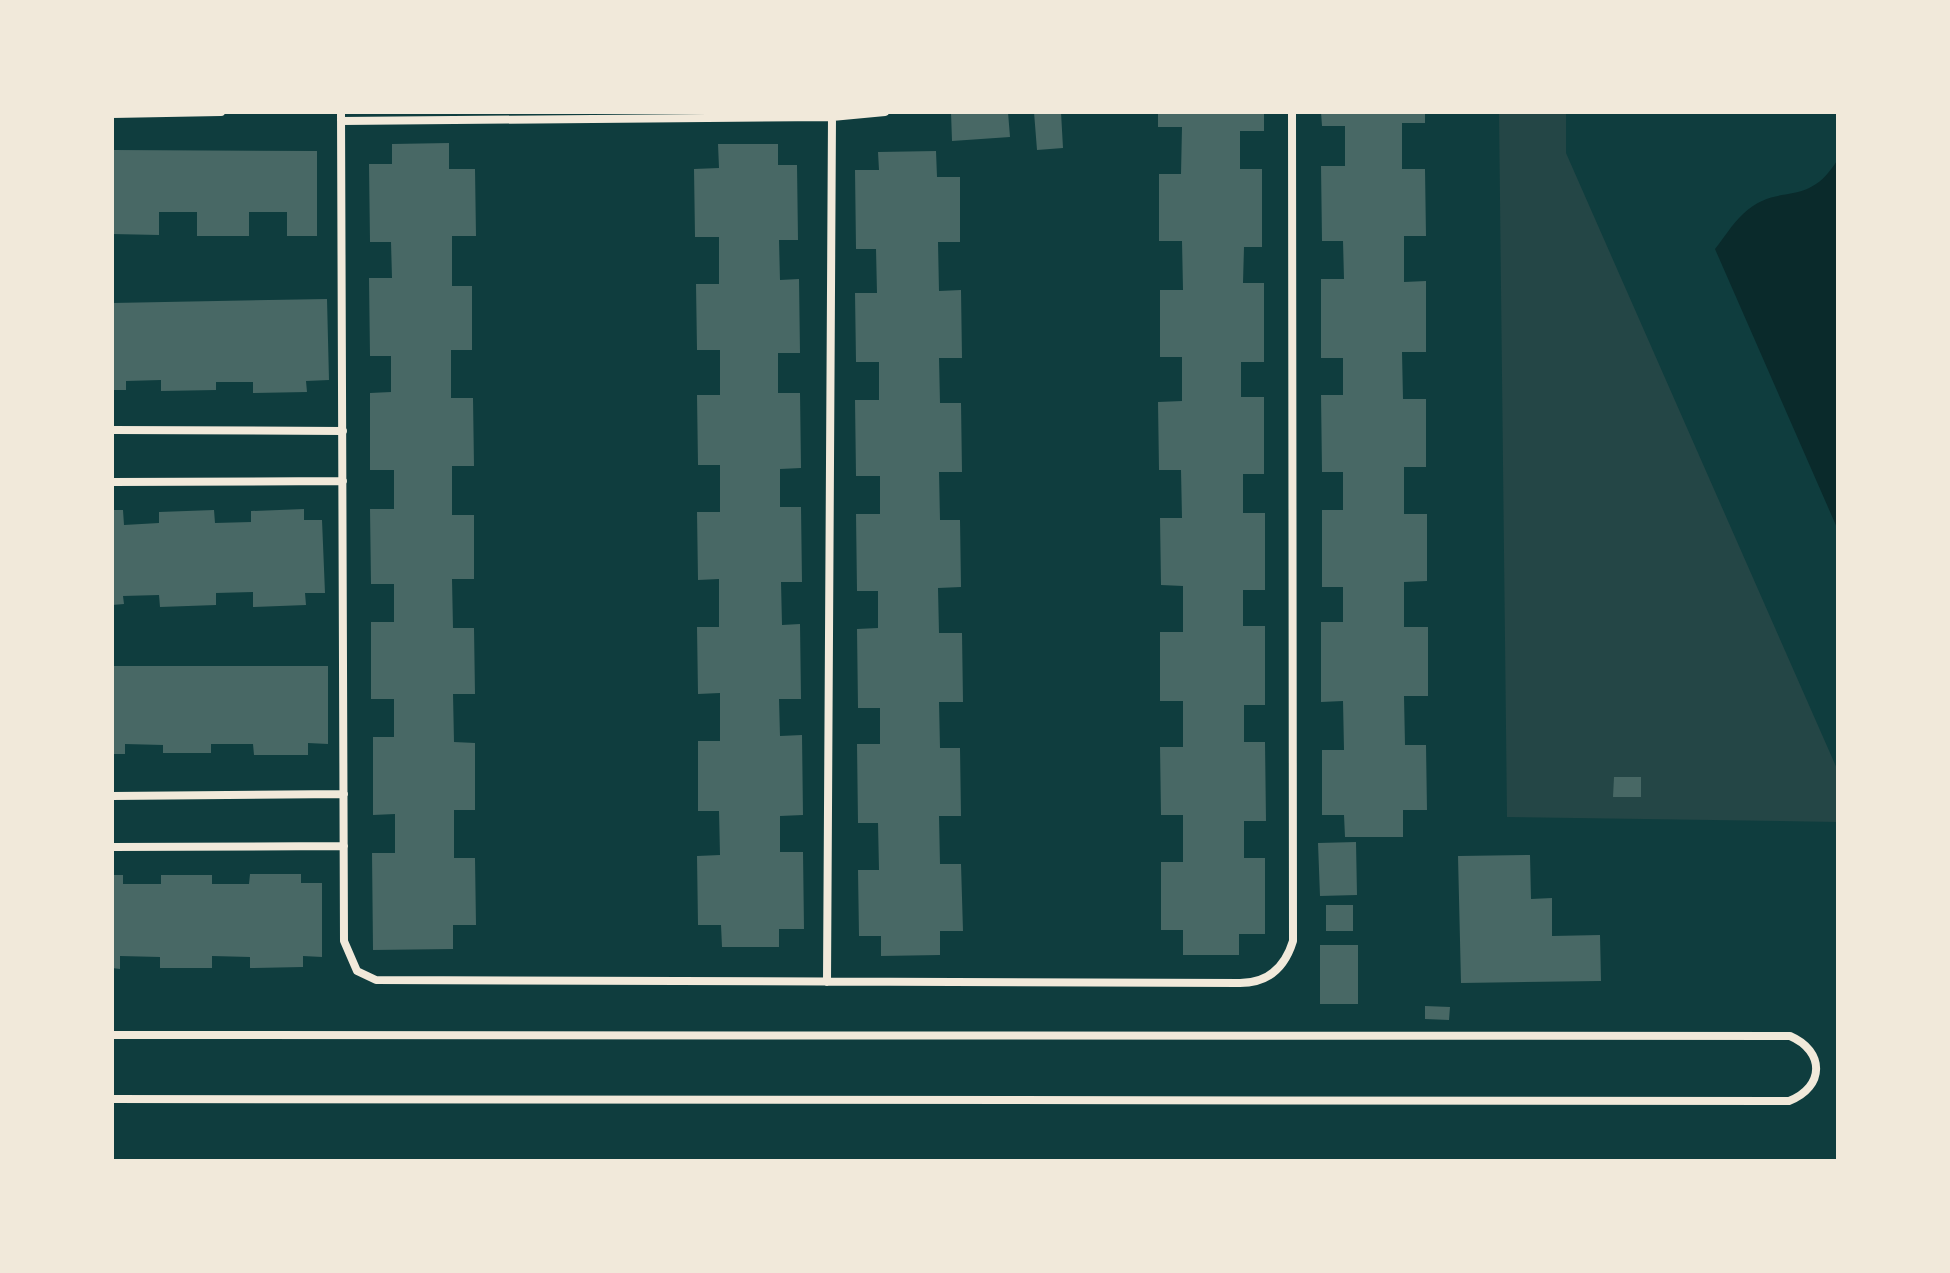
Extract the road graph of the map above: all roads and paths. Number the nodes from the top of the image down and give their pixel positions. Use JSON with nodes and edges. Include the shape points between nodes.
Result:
{"nodes":[{"id":1,"x":221,"y":112,"type":"edge"},
{"id":2,"x":885,"y":112,"type":"edge"},
{"id":3,"x":1292,"y":112,"type":"edge"},
{"id":4,"x":112,"y":114,"type":"edge"},
{"id":5,"x":341,"y":116,"type":"edge"},
{"id":6,"x":832,"y":117,"type":"junction"},
{"id":7,"x":112,"y":430,"type":"edge"},
{"id":8,"x":343,"y":431,"type":"junction"},
{"id":9,"x":343,"y":481,"type":"junction"},
{"id":10,"x":112,"y":482,"type":"edge"},
{"id":11,"x":344,"y":794,"type":"junction"},
{"id":12,"x":112,"y":796,"type":"edge"},
{"id":13,"x":344,"y":846,"type":"junction"},
{"id":14,"x":112,"y":847,"type":"edge"},
{"id":15,"x":827,"y":982,"type":"junction"},
{"id":16,"x":112,"y":1035,"type":"edge"},
{"id":17,"x":112,"y":1099,"type":"edge"}],
"edges":[{"from":1,"to":4,"type":"street"},
{"from":2,"to":6,"type":"street"},
{"from":3,"to":15,"type":"street","via":[[1289,953],[1274,973],[1252,983]]},
{"from":5,"to":6,"type":"street"},
{"from":5,"to":8,"type":"street"},
{"from":6,"to":15,"type":"street"},
{"from":7,"to":8,"type":"street"},
{"from":8,"to":9,"type":"street"},
{"from":9,"to":10,"type":"street"},
{"from":9,"to":11,"type":"street"},
{"from":11,"to":12,"type":"street"},
{"from":11,"to":13,"type":"street"},
{"from":13,"to":14,"type":"street"},
{"from":13,"to":15,"type":"street","via":[[346,952],[357,971],[376,980]]},
{"from":16,"to":17,"type":"street","via":[[1790,1036],[1804,1042],[1818,1069],[1814,1084],[1789,1101]]}]}
